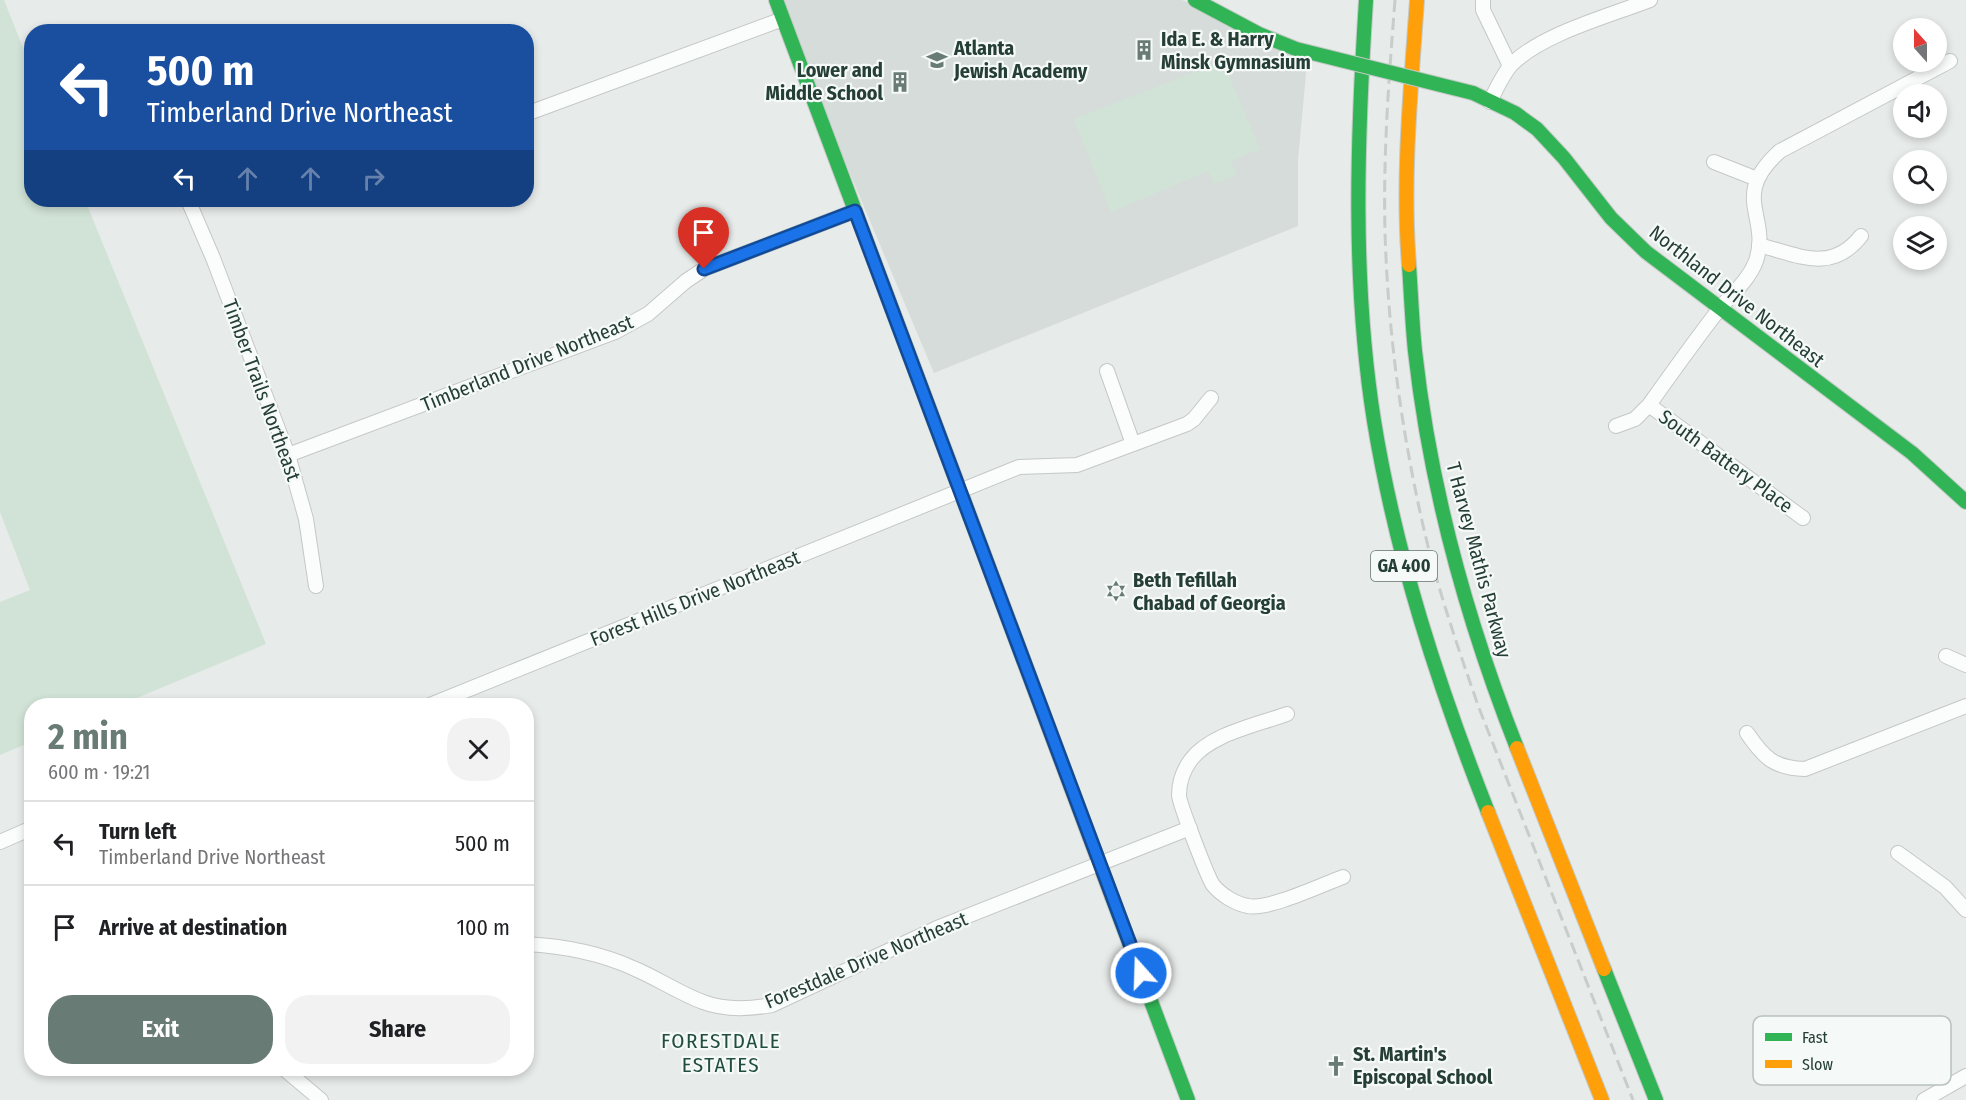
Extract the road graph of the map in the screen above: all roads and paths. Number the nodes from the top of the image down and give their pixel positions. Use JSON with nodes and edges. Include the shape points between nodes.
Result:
{"nodes":[{"id":1,"x":776,"y":0,"type":"edge"},
{"id":2,"x":1195,"y":0,"type":"edge"},
{"id":3,"x":1366,"y":0,"type":"edge"},
{"id":4,"x":1417,"y":0,"type":"edge"},
{"id":5,"x":1483,"y":0,"type":"edge"},
{"id":6,"x":1650,"y":0,"type":"edge"},
{"id":7,"x":783,"y":19,"type":"junction"},
{"id":8,"x":1950,"y":61,"type":"dead end"},
{"id":9,"x":1510,"y":66,"type":"junction"},
{"id":10,"x":1490,"y":102,"type":"junction"},
{"id":11,"x":534,"y":111,"type":"edge"},
{"id":12,"x":1714,"y":162,"type":"dead end"},
{"id":13,"x":1757,"y":179,"type":"junction"},
{"id":14,"x":191,"y":207,"type":"edge"},
{"id":15,"x":855,"y":211,"type":"junction"},
{"id":16,"x":1861,"y":236,"type":"dead end"},
{"id":17,"x":1758,"y":245,"type":"junction"},
{"id":18,"x":1719,"y":309,"type":"junction"},
{"id":19,"x":1107,"y":371,"type":"dead end"},
{"id":20,"x":1211,"y":398,"type":"dead end"},
{"id":21,"x":1649,"y":405,"type":"junction"},
{"id":22,"x":1616,"y":426,"type":"dead end"},
{"id":23,"x":1132,"y":444,"type":"junction"},
{"id":24,"x":288,"y":455,"type":"junction"},
{"id":25,"x":960,"y":490,"type":"junction"},
{"id":26,"x":1966,"y":502,"type":"edge"},
{"id":27,"x":1803,"y":518,"type":"dead end"},
{"id":28,"x":316,"y":585,"type":"dead end"},
{"id":29,"x":1946,"y":656,"type":"dead end"},
{"id":30,"x":1966,"y":665,"type":"edge"},
{"id":31,"x":447,"y":698,"type":"edge"},
{"id":32,"x":1966,"y":706,"type":"edge"},
{"id":33,"x":1287,"y":714,"type":"dead end"},
{"id":34,"x":1747,"y":733,"type":"dead end"},
{"id":35,"x":1190,"y":828,"type":"junction"},
{"id":36,"x":24,"y":832,"type":"edge"},
{"id":37,"x":0,"y":842,"type":"edge"},
{"id":38,"x":1898,"y":853,"type":"dead end"},
{"id":39,"x":1101,"y":865,"type":"junction"},
{"id":40,"x":1343,"y":877,"type":"dead end"},
{"id":41,"x":1966,"y":910,"type":"edge"},
{"id":42,"x":534,"y":945,"type":"edge"},
{"id":43,"x":292,"y":1076,"type":"edge"},
{"id":44,"x":1966,"y":1076,"type":"edge"},
{"id":45,"x":1950,"y":1085,"type":"edge"},
{"id":46,"x":1951,"y":1085,"type":"edge"},
{"id":47,"x":321,"y":1100,"type":"edge"},
{"id":48,"x":1188,"y":1100,"type":"edge"},
{"id":49,"x":1602,"y":1100,"type":"edge"},
{"id":50,"x":1656,"y":1100,"type":"edge"},
{"id":51,"x":1924,"y":1100,"type":"edge"}],
"edges":[{"from":1,"to":7,"type":"main road"},
{"from":2,"to":10,"type":"main road","name":"Northland Drive Northeast","bridge":true,"via":[[1258,34],[1296,49],[1473,93]]},
{"from":3,"to":49,"type":"main road","number":"GA 400","via":[[1357,233],[1365,357],[1384,481],[1414,604],[1435,670]]},
{"from":4,"to":50,"type":"main road","name":"T Harvey Mathis Parkway","number":"GA 400","via":[[1406,230],[1415,352],[1434,472],[1462,589],[1499,702]]},
{"from":5,"to":9,"type":"street","via":[[1483,10]]},
{"from":6,"to":9,"type":"street","via":[[1544,40]]},
{"from":7,"to":11,"type":"street"},
{"from":7,"to":15,"type":"main road"},
{"from":8,"to":13,"type":"street","via":[[1780,151],[1766,163]]},
{"from":9,"to":10,"type":"street"},
{"from":10,"to":18,"type":"main road","name":"Northland Drive Northeast","via":[[1536,128],[1628,236]]},
{"from":12,"to":13,"type":"street"},
{"from":13,"to":17,"type":"street","via":[[1753,203]]},
{"from":14,"to":24,"type":"street","name":"Timber Trails Northeast"},
{"from":15,"to":24,"type":"street","name":"Timberland Drive Northeast","via":[[704,269],[648,314],[615,333]]},
{"from":15,"to":25,"type":"main road"},
{"from":16,"to":17,"type":"street","via":[[1844,253],[1824,260]]},
{"from":17,"to":18,"type":"street","via":[[1750,273]]},
{"from":18,"to":21,"type":"street"},
{"from":18,"to":26,"type":"main road","name":"Northland Drive Northeast","via":[[1912,453]]},
{"from":19,"to":23,"type":"street"},
{"from":20,"to":23,"type":"street","name":"Forest Hills Drive Northeast","via":[[1187,424]]},
{"from":21,"to":22,"type":"street","via":[[1635,418]]},
{"from":21,"to":27,"type":"street","name":"South Battery Place"},
{"from":23,"to":25,"type":"street","name":"Forest Hills Drive Northeast","via":[[1077,465],[1019,467]]},
{"from":24,"to":28,"type":"street","name":"Timber Trails Northeast","via":[[306,519]]},
{"from":25,"to":31,"type":"street","name":"Forest Hills Drive Northeast"},
{"from":25,"to":39,"type":"main road"},
{"from":29,"to":30,"type":"street"},
{"from":32,"to":34,"type":"street","via":[[1805,769],[1772,762]]},
{"from":33,"to":35,"type":"street","via":[[1215,740],[1190,761],[1182,776],[1179,797]]},
{"from":35,"to":39,"type":"street","name":"Forestdale Drive Northeast"},
{"from":35,"to":40,"type":"street","via":[[1213,884],[1229,899],[1247,906],[1264,906]]},
{"from":36,"to":37,"type":"street"},
{"from":38,"to":41,"type":"street","via":[[1945,887]]},
{"from":39,"to":42,"type":"street","name":"Forestdale Drive Northeast","via":[[936,928],[772,1005],[752,1008],[705,1003],[632,967],[565,947]]},
{"from":39,"to":48,"type":"main road"},
{"from":43,"to":47,"type":"street"},
{"from":44,"to":46,"type":"street"},
{"from":45,"to":51,"type":"street"}]}
